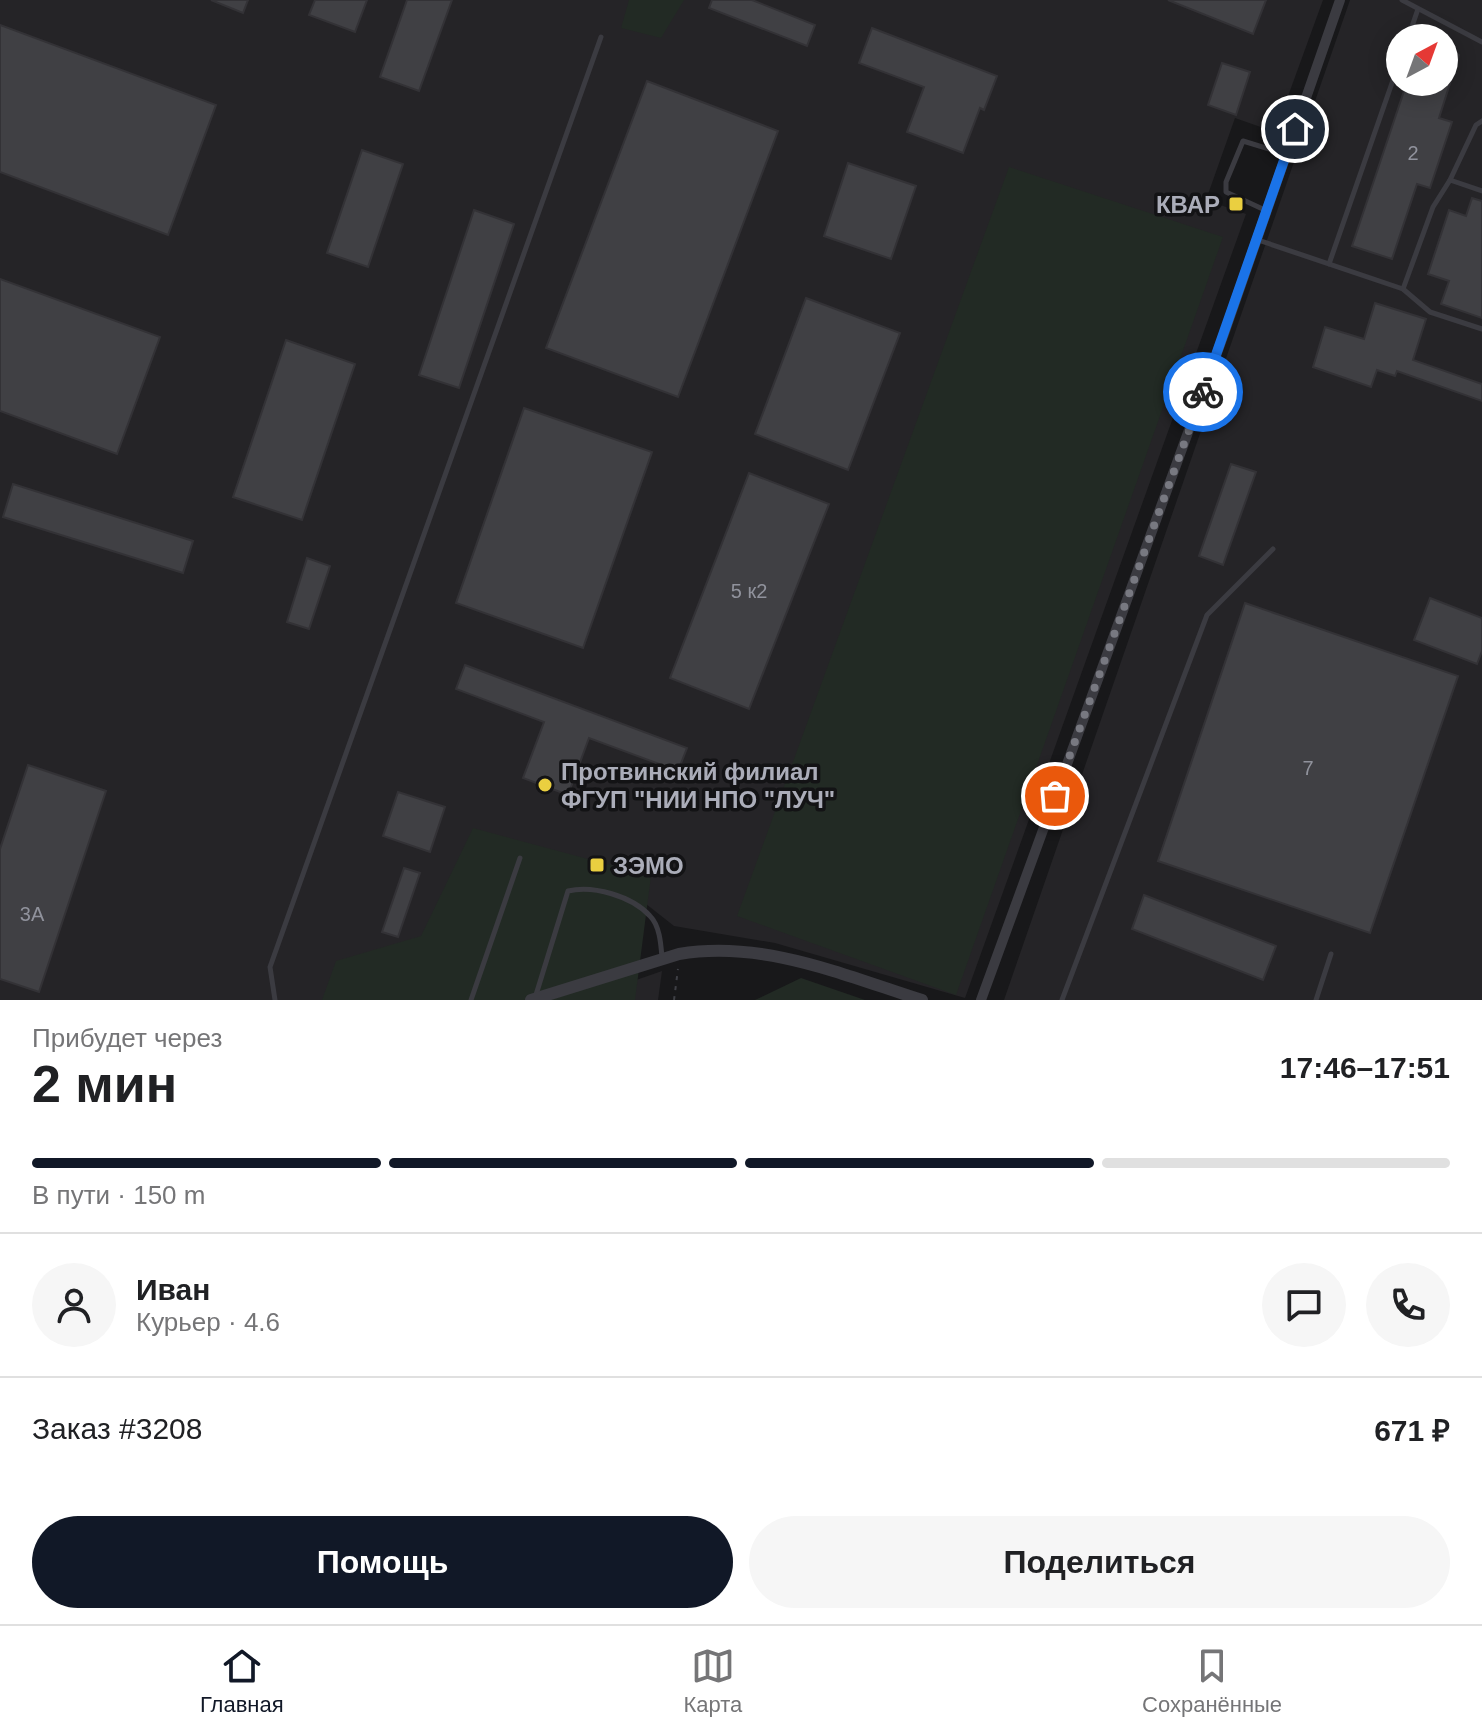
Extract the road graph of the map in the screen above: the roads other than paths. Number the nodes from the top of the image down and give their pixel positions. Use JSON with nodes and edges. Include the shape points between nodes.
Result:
{"nodes":[{"id":1,"x":1340,"y":0,"type":"edge"},
{"id":2,"x":1402,"y":0,"type":"edge"},
{"id":3,"x":1418,"y":9,"type":"junction"},
{"id":4,"x":1413,"y":24,"type":"edge"},
{"id":5,"x":601,"y":37,"type":"dead end"},
{"id":6,"x":1482,"y":42,"type":"edge"},
{"id":7,"x":1387,"y":96,"type":"edge"},
{"id":8,"x":1482,"y":121,"type":"edge"},
{"id":9,"x":1286,"y":155,"type":"junction"},
{"id":10,"x":1450,"y":180,"type":"junction"},
{"id":11,"x":1482,"y":191,"type":"edge"},
{"id":12,"x":1267,"y":211,"type":"junction"},
{"id":13,"x":1257,"y":239,"type":"junction"},
{"id":14,"x":1329,"y":264,"type":"junction"},
{"id":15,"x":1403,"y":289,"type":"junction"},
{"id":16,"x":1482,"y":329,"type":"edge"},
{"id":17,"x":1273,"y":549,"type":"dead end"},
{"id":18,"x":520,"y":858,"type":"dead end"},
{"id":19,"x":1331,"y":954,"type":"dead end"},
{"id":20,"x":662,"y":959,"type":"junction"},
{"id":21,"x":533,"y":999,"type":"edge"},
{"id":22,"x":275,"y":1000,"type":"edge"},
{"id":23,"x":471,"y":1000,"type":"edge"},
{"id":24,"x":922,"y":1000,"type":"edge"},
{"id":25,"x":981,"y":1000,"type":"edge"},
{"id":26,"x":1062,"y":1000,"type":"edge"},
{"id":27,"x":1316,"y":1000,"type":"edge"}],
"edges":[{"from":1,"to":9,"type":"street"},
{"from":2,"to":3,"type":"lane"},
{"from":3,"to":4,"type":"lane"},
{"from":3,"to":6,"type":"lane"},
{"from":5,"to":22,"type":"lane","via":[[270,967]]},
{"from":7,"to":14,"type":"lane"},
{"from":8,"to":10,"type":"lane"},
{"from":9,"to":12,"type":"street"},
{"from":9,"to":12,"type":"lane","via":[[1243,141],[1226,182],[1226,192]]},
{"from":10,"to":11,"type":"lane"},
{"from":10,"to":15,"type":"lane","via":[[1433,207]]},
{"from":12,"to":13,"type":"street"},
{"from":13,"to":14,"type":"lane"},
{"from":13,"to":25,"type":"street"},
{"from":14,"to":15,"type":"lane"},
{"from":15,"to":16,"type":"lane","via":[[1430,312]]},
{"from":17,"to":26,"type":"lane","via":[[1207,615]]},
{"from":18,"to":23,"type":"lane"},
{"from":19,"to":27,"type":"lane"},
{"from":20,"to":21,"type":"street"},
{"from":20,"to":21,"type":"lane","via":[[651,916],[615,895],[582,887],[568,891]]},
{"from":20,"to":24,"type":"street","via":[[739,950],[789,958]]}]}
